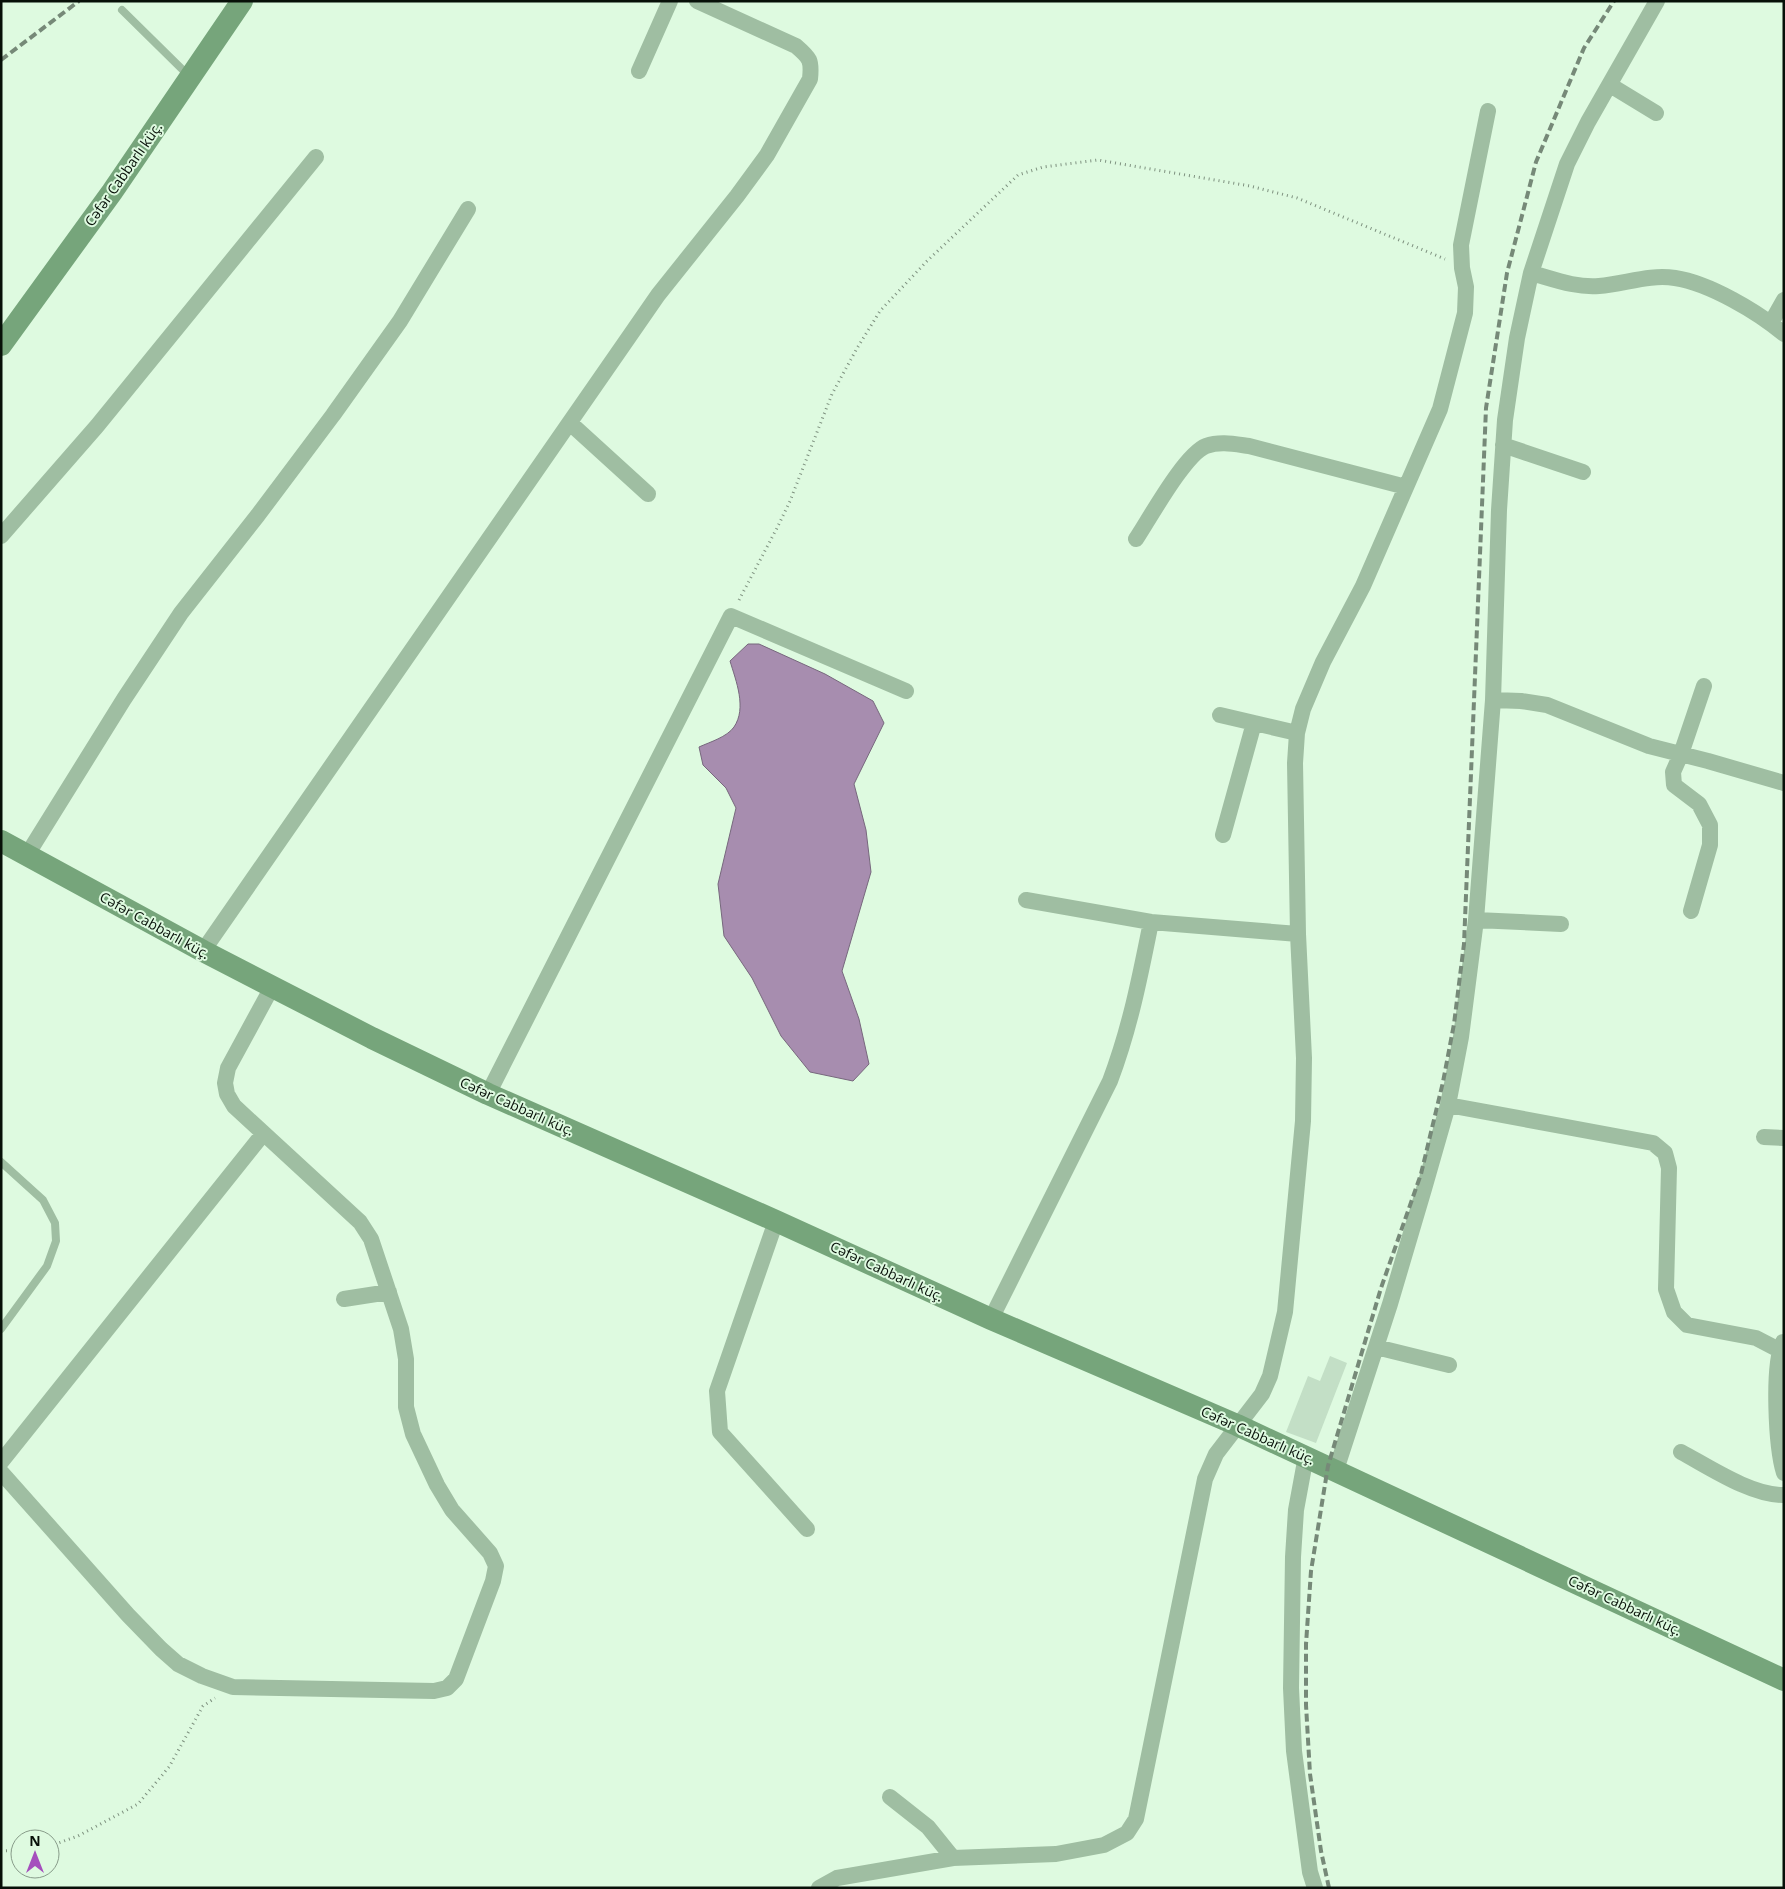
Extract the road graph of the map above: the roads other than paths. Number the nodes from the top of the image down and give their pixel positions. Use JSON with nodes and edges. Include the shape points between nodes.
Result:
{"nodes":[{"id":1,"x":242,"y":1,"type":"edge"},
{"id":2,"x":670,"y":1,"type":"edge"},
{"id":3,"x":697,"y":1,"type":"edge"},
{"id":4,"x":1657,"y":1,"type":"edge"},
{"id":5,"x":122,"y":10,"type":"dead end"},
{"id":6,"x":639,"y":71,"type":"dead end"},
{"id":7,"x":190,"y":77,"type":"junction"},
{"id":8,"x":1610,"y":85,"type":"junction"},
{"id":9,"x":1488,"y":111,"type":"dead end"},
{"id":10,"x":1656,"y":112,"type":"dead end"},
{"id":11,"x":316,"y":157,"type":"dead end"},
{"id":12,"x":468,"y":209,"type":"dead end"},
{"id":13,"x":1531,"y":273,"type":"junction"},
{"id":14,"x":1784,"y":300,"type":"edge"},
{"id":15,"x":1778,"y":328,"type":"edge"},
{"id":16,"x":1,"y":345,"type":"edge"},
{"id":17,"x":570,"y":423,"type":"junction"},
{"id":18,"x":1503,"y":445,"type":"junction"},
{"id":19,"x":1583,"y":472,"type":"dead end"},
{"id":20,"x":1406,"y":487,"type":"junction"},
{"id":21,"x":648,"y":494,"type":"dead end"},
{"id":22,"x":1,"y":536,"type":"edge"},
{"id":23,"x":1136,"y":539,"type":"dead end"},
{"id":24,"x":1704,"y":686,"type":"dead end"},
{"id":25,"x":906,"y":691,"type":"dead end"},
{"id":26,"x":1493,"y":700,"type":"junction"},
{"id":27,"x":1220,"y":715,"type":"dead end"},
{"id":28,"x":1254,"y":723,"type":"junction"},
{"id":29,"x":1297,"y":733,"type":"junction"},
{"id":30,"x":1681,"y":754,"type":"junction"},
{"id":31,"x":1784,"y":783,"type":"edge"},
{"id":32,"x":1222,"y":835,"type":"dead end"},
{"id":33,"x":1,"y":841,"type":"edge"},
{"id":34,"x":27,"y":855,"type":"junction"},
{"id":35,"x":1026,"y":900,"type":"dead end"},
{"id":36,"x":1691,"y":911,"type":"dead end"},
{"id":37,"x":1476,"y":920,"type":"junction"},
{"id":38,"x":1151,"y":922,"type":"junction"},
{"id":39,"x":1561,"y":924,"type":"dead end"},
{"id":40,"x":1298,"y":934,"type":"junction"},
{"id":41,"x":202,"y":951,"type":"junction"},
{"id":42,"x":272,"y":988,"type":"junction"},
{"id":43,"x":488,"y":1094,"type":"junction"},
{"id":44,"x":1448,"y":1105,"type":"junction"},
{"id":45,"x":263,"y":1134,"type":"junction"},
{"id":46,"x":1764,"y":1137,"type":"dead end"},
{"id":47,"x":1784,"y":1138,"type":"edge"},
{"id":48,"x":1,"y":1162,"type":"edge"},
{"id":49,"x":776,"y":1221,"type":"junction"},
{"id":50,"x":389,"y":1292,"type":"junction"},
{"id":51,"x":344,"y":1299,"type":"dead end"},
{"id":52,"x":992,"y":1319,"type":"junction"},
{"id":53,"x":1,"y":1329,"type":"edge"},
{"id":54,"x":1781,"y":1345,"type":"edge"},
{"id":55,"x":1376,"y":1347,"type":"junction"},
{"id":56,"x":1449,"y":1365,"type":"dead end"},
{"id":57,"x":1237,"y":1425,"type":"junction"},
{"id":58,"x":1681,"y":1452,"type":"dead end"},
{"id":59,"x":1306,"y":1456,"type":"junction"},
{"id":60,"x":1,"y":1462,"type":"edge"},
{"id":61,"x":1336,"y":1470,"type":"junction"},
{"id":62,"x":1,"y":1472,"type":"edge"},
{"id":63,"x":1784,"y":1473,"type":"edge"},
{"id":64,"x":1784,"y":1495,"type":"edge"},
{"id":65,"x":806,"y":1529,"type":"dead end"},
{"id":66,"x":1784,"y":1680,"type":"edge"},
{"id":67,"x":890,"y":1797,"type":"dead end"},
{"id":68,"x":953,"y":1858,"type":"junction"},
{"id":69,"x":819,"y":1888,"type":"edge"},
{"id":70,"x":1314,"y":1888,"type":"edge"}],
"edges":[{"from":1,"to":7,"type":"street","name":"Cəfər Cabbarlı küç."},
{"from":2,"to":6,"type":"street"},
{"from":3,"to":17,"type":"street","via":[[796,46],[808,56],[810,79],[767,155],[658,295]]},
{"from":4,"to":8,"type":"street"},
{"from":5,"to":7,"type":"lane"},
{"from":7,"to":16,"type":"street","name":"Cəfər Cabbarlı küç.","via":[[112,192]]},
{"from":8,"to":10,"type":"street"},
{"from":8,"to":13,"type":"street","via":[[1567,164]]},
{"from":9,"to":20,"type":"street","via":[[1461,245],[1466,287],[1465,313],[1440,409]]},
{"from":11,"to":22,"type":"street","via":[[97,426]]},
{"from":12,"to":34,"type":"street","via":[[400,321],[181,612]]},
{"from":13,"to":15,"type":"street","via":[[1574,285],[1599,286],[1647,277],[1675,278],[1702,286],[1740,304]]},
{"from":13,"to":18,"type":"street","via":[[1517,338]]},
{"from":14,"to":15,"type":"street"},
{"from":17,"to":21,"type":"street"},
{"from":17,"to":41,"type":"street"},
{"from":18,"to":19,"type":"street"},
{"from":18,"to":26,"type":"street"},
{"from":20,"to":23,"type":"street","via":[[1249,446],[1222,442],[1205,446],[1189,458]]},
{"from":20,"to":29,"type":"street","via":[[1363,586],[1323,662],[1303,709]]},
{"from":24,"to":30,"type":"street"},
{"from":25,"to":43,"type":"street","via":[[731,616]]},
{"from":26,"to":30,"type":"street","via":[[1547,705],[1649,746]]},
{"from":26,"to":37,"type":"street"},
{"from":27,"to":28,"type":"street"},
{"from":28,"to":29,"type":"street"},
{"from":28,"to":32,"type":"street"},
{"from":29,"to":40,"type":"street"},
{"from":30,"to":31,"type":"street"},
{"from":30,"to":36,"type":"street","via":[[1672,772],[1674,785],[1699,804],[1710,825],[1710,845]]},
{"from":33,"to":34,"type":"street","name":"Cəfər Cabbarlı küç."},
{"from":34,"to":41,"type":"street","name":"Cəfər Cabbarlı küç."},
{"from":35,"to":38,"type":"street"},
{"from":37,"to":39,"type":"street"},
{"from":37,"to":44,"type":"street","via":[[1462,1037]]},
{"from":38,"to":40,"type":"street"},
{"from":38,"to":52,"type":"street","via":[[1135,1003],[1110,1081]]},
{"from":40,"to":57,"type":"street","via":[[1304,1058],[1303,1121],[1285,1312],[1270,1376],[1262,1394]]},
{"from":41,"to":42,"type":"street","name":"Cəfər Cabbarlı küç."},
{"from":42,"to":43,"type":"street","name":"Cəfər Cabbarlı küç."},
{"from":42,"to":45,"type":"street","via":[[228,1068],[225,1083],[234,1106]]},
{"from":43,"to":49,"type":"street","name":"Cəfər Cabbarlı küç."},
{"from":44,"to":54,"type":"street","via":[[1653,1143],[1665,1153],[1669,1168],[1666,1289],[1674,1312],[1687,1325]]},
{"from":44,"to":55,"type":"street"},
{"from":45,"to":50,"type":"street","via":[[360,1222],[371,1239]]},
{"from":45,"to":60,"type":"street"},
{"from":46,"to":47,"type":"street"},
{"from":48,"to":53,"type":"lane","via":[[43,1200],[55,1223],[56,1241],[47,1266]]},
{"from":49,"to":52,"type":"street","name":"Cəfər Cabbarlı küç."},
{"from":49,"to":65,"type":"street","via":[[717,1391],[720,1432]]},
{"from":50,"to":51,"type":"street"},
{"from":50,"to":62,"type":"street","via":[[401,1329],[406,1359],[406,1407],[413,1434],[452,1510],[490,1553],[496,1566],[456,1679],[447,1688],[434,1691],[233,1687],[202,1676],[178,1664],[161,1649]]},
{"from":52,"to":57,"type":"street","name":"Cəfər Cabbarlı küç."},
{"from":54,"to":63,"type":"street","via":[[1776,1382]]},
{"from":55,"to":56,"type":"street"},
{"from":55,"to":61,"type":"street"},
{"from":57,"to":59,"type":"street","name":"Cəfər Cabbarlı küç."},
{"from":57,"to":68,"type":"street","via":[[1216,1454],[1204,1479],[1136,1819],[1127,1833],[1104,1845],[1056,1854]]},
{"from":58,"to":64,"type":"street","via":[[1756,1491]]},
{"from":59,"to":61,"type":"street","name":"Cəfər Cabbarlı küç."},
{"from":59,"to":70,"type":"street","via":[[1296,1510],[1291,1688],[1294,1750]]},
{"from":61,"to":66,"type":"street","name":"Cəfər Cabbarlı küç."},
{"from":67,"to":68,"type":"street","via":[[928,1827]]},
{"from":68,"to":69,"type":"street","via":[[837,1878]]}]}
